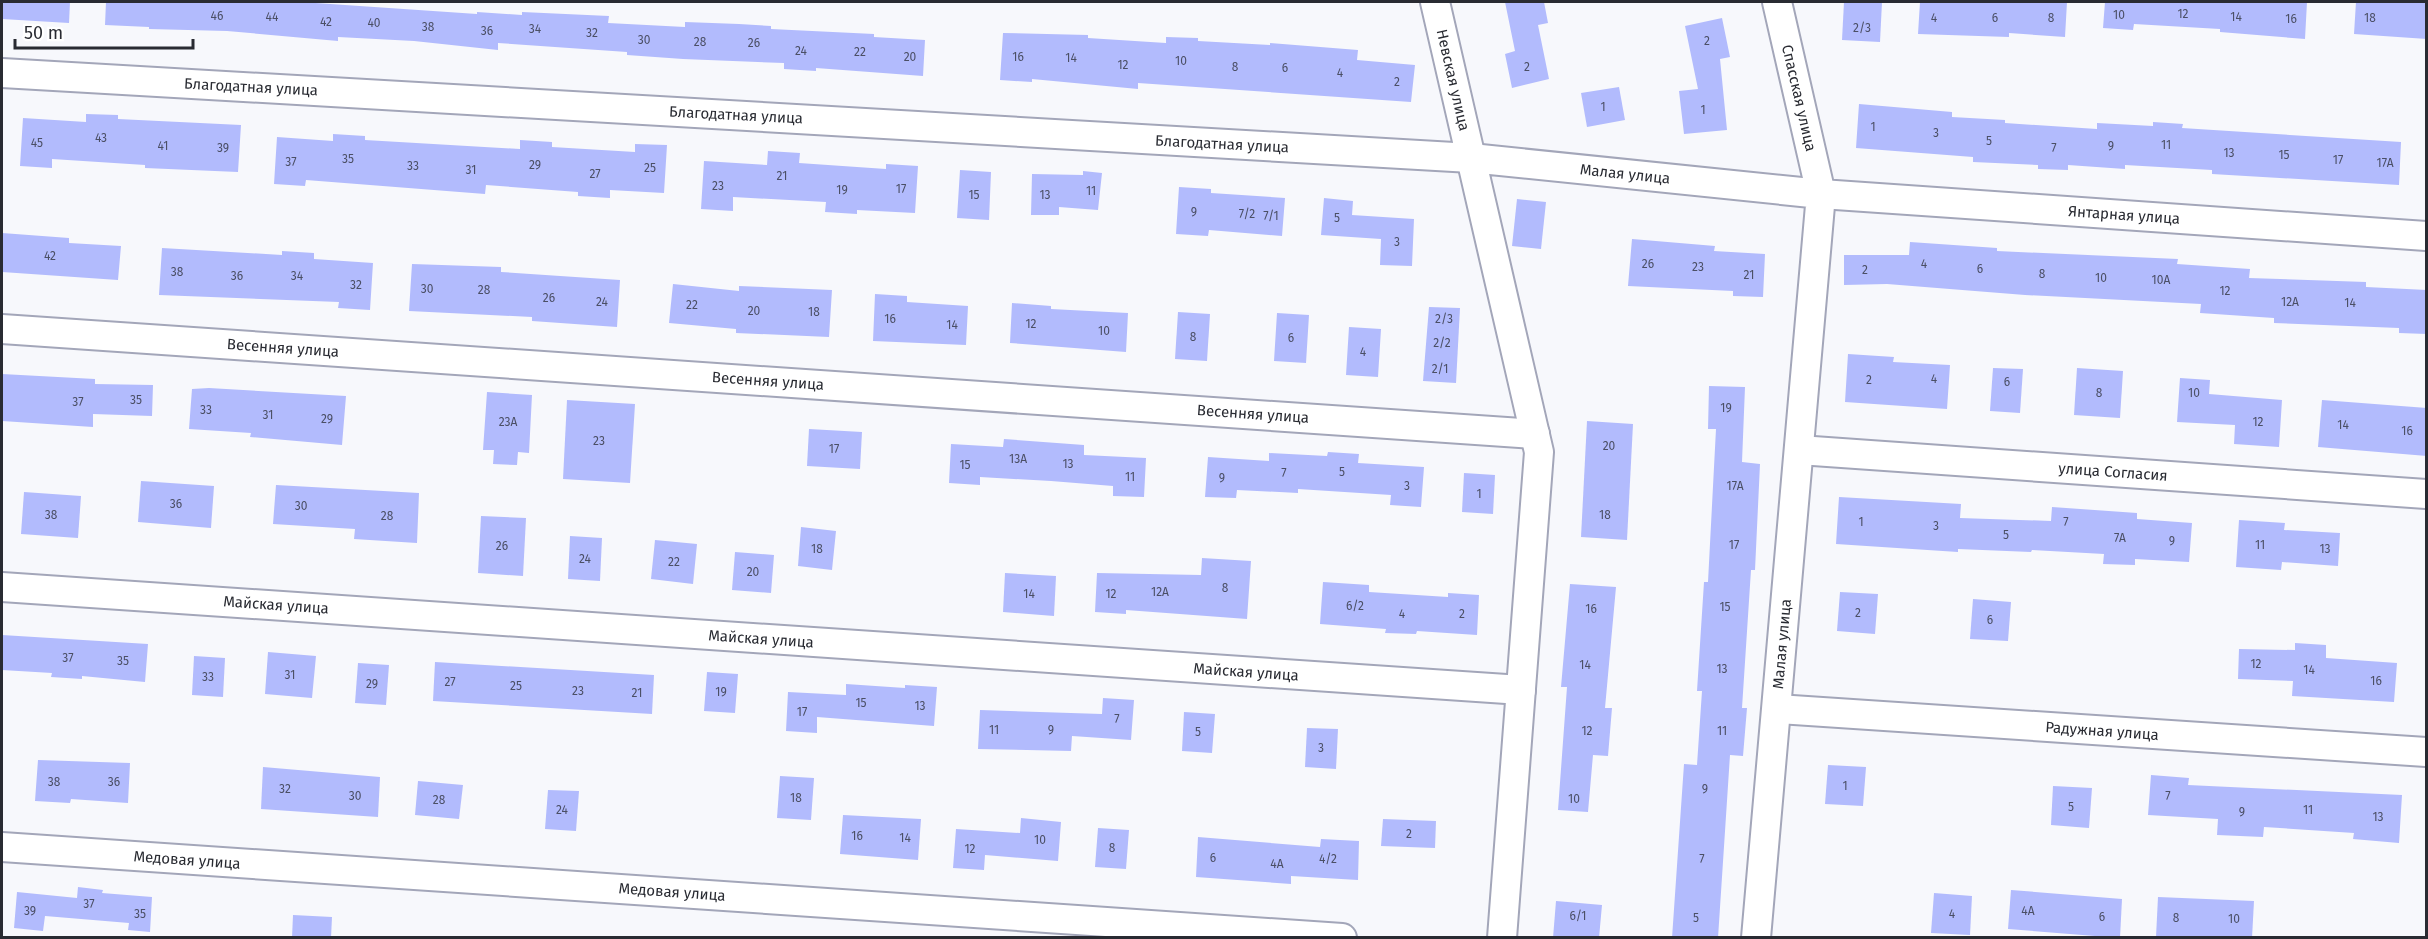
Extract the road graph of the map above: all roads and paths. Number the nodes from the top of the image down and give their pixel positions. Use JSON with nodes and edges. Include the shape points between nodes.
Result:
{"nodes":[{"id":1,"x":1436,"y":2,"type":"edge"},
{"id":2,"x":1777,"y":2,"type":"edge"},
{"id":3,"x":2,"y":73,"type":"edge"},
{"id":4,"x":1472,"y":158,"type":"junction"},
{"id":5,"x":1821,"y":194,"type":"junction"},
{"id":6,"x":2427,"y":236,"type":"edge"},
{"id":7,"x":2,"y":329,"type":"edge"},
{"id":8,"x":1535,"y":434,"type":"junction"},
{"id":9,"x":1799,"y":450,"type":"junction"},
{"id":10,"x":2427,"y":494,"type":"edge"},
{"id":11,"x":2,"y":587,"type":"edge"},
{"id":12,"x":1521,"y":690,"type":"junction"},
{"id":13,"x":1777,"y":709,"type":"junction"},
{"id":14,"x":2427,"y":752,"type":"edge"},
{"id":15,"x":2,"y":847,"type":"edge"},
{"id":16,"x":1342,"y":938,"type":"edge"},
{"id":17,"x":1502,"y":938,"type":"edge"},
{"id":18,"x":1756,"y":938,"type":"edge"}],
"edges":[{"from":1,"to":4,"type":"street","name":"Невская улица"},
{"from":2,"to":5,"type":"street","name":"Спасская улица"},
{"from":3,"to":4,"type":"street","name":"Благодатная улица"},
{"from":4,"to":5,"type":"street","name":"Малая улица"},
{"from":4,"to":8,"type":"street"},
{"from":5,"to":6,"type":"street","name":"Янтарная улица"},
{"from":5,"to":9,"type":"street","name":"Малая улица"},
{"from":7,"to":8,"type":"street","name":"Весенняя улица"},
{"from":8,"to":12,"type":"street","via":[[1539,452]]},
{"from":9,"to":10,"type":"street","name":"улица Согласия"},
{"from":9,"to":13,"type":"street","name":"Малая улица"},
{"from":11,"to":12,"type":"street","name":"Майская улица"},
{"from":12,"to":17,"type":"street"},
{"from":13,"to":14,"type":"street","name":"Радужная улица"},
{"from":13,"to":18,"type":"street","name":"Малая улица"},
{"from":15,"to":16,"type":"street","name":"Медовая улица"}]}
